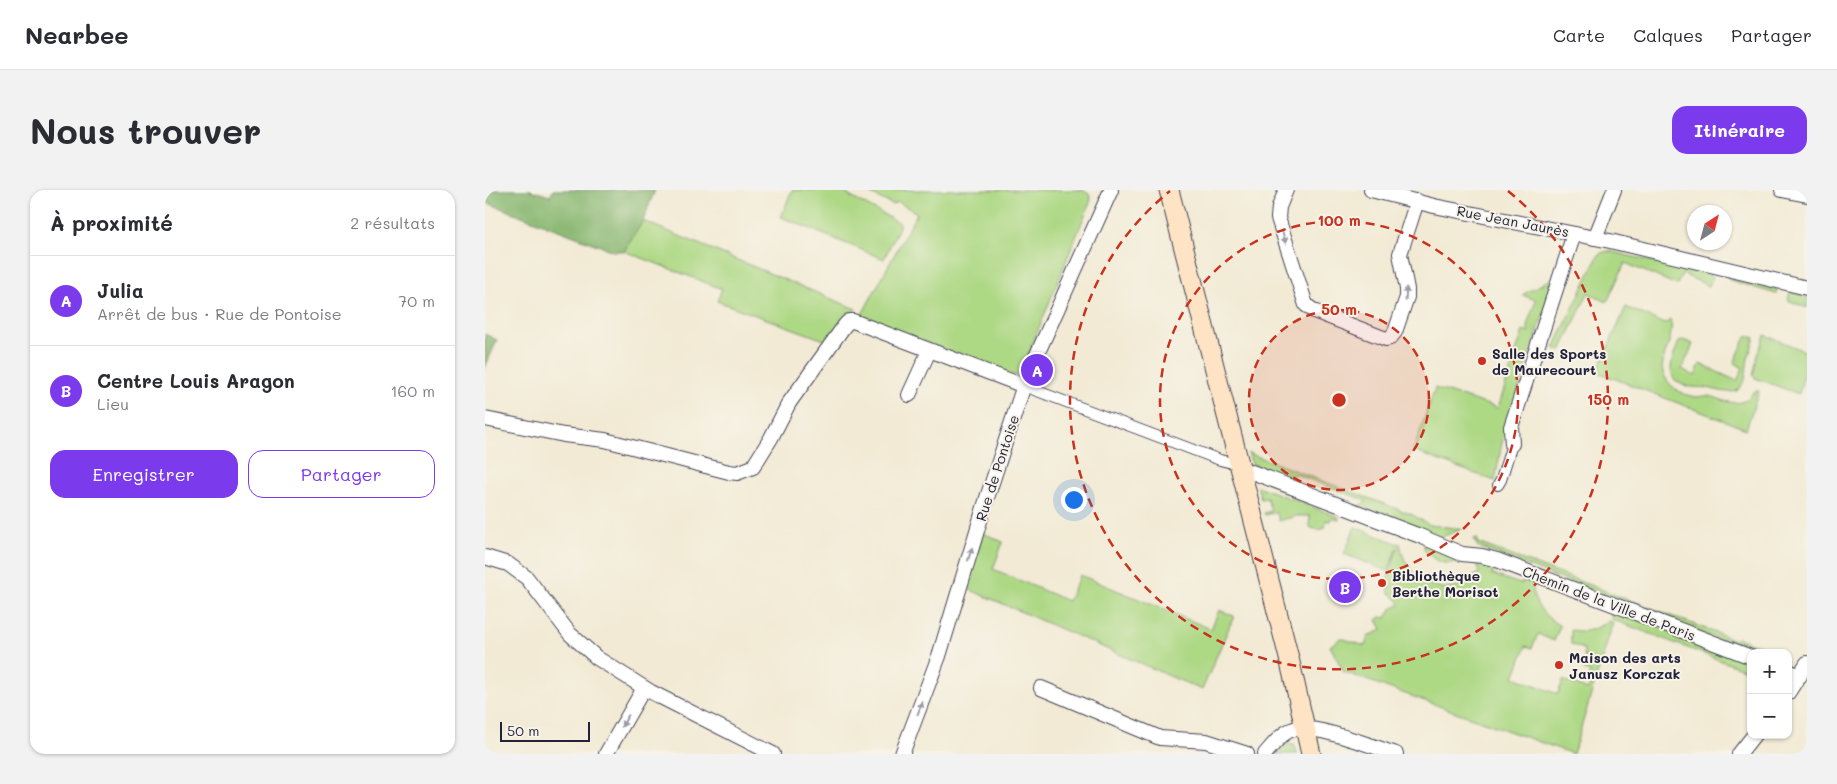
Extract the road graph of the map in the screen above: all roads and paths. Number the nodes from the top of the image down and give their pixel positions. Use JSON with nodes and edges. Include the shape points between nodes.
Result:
{"nodes":[{"id":1,"x":1111,"y":190,"type":"edge"},
{"id":2,"x":1169,"y":190,"type":"edge"},
{"id":3,"x":1285,"y":190,"type":"edge"},
{"id":4,"x":1371,"y":190,"type":"edge"},
{"id":5,"x":1614,"y":190,"type":"edge"},
{"id":6,"x":1782,"y":190,"type":"edge"},
{"id":7,"x":1807,"y":195,"type":"edge"},
{"id":8,"x":1417,"y":202,"type":"junction"},
{"id":9,"x":1574,"y":234,"type":"junction"},
{"id":10,"x":1595,"y":238,"type":"junction"},
{"id":11,"x":1807,"y":288,"type":"edge"},
{"id":12,"x":929,"y":351,"type":"junction"},
{"id":13,"x":1024,"y":386,"type":"junction"},
{"id":14,"x":909,"y":395,"type":"dead end"},
{"id":15,"x":485,"y":419,"type":"edge"},
{"id":16,"x":1512,"y":444,"type":"joint"},
{"id":17,"x":1236,"y":466,"type":"junction"},
{"id":18,"x":1498,"y":485,"type":"dead end"},
{"id":19,"x":485,"y":557,"type":"edge"},
{"id":20,"x":1747,"y":655,"type":"edge"},
{"id":21,"x":1801,"y":672,"type":"edge"},
{"id":22,"x":1792,"y":687,"type":"edge"},
{"id":23,"x":644,"y":688,"type":"junction"},
{"id":24,"x":1041,"y":688,"type":"dead end"},
{"id":25,"x":1305,"y":729,"type":"junction"},
{"id":26,"x":1751,"y":739,"type":"edge"},
{"id":27,"x":606,"y":754,"type":"edge"},
{"id":28,"x":773,"y":754,"type":"edge"},
{"id":29,"x":902,"y":754,"type":"edge"},
{"id":30,"x":1247,"y":754,"type":"edge"},
{"id":31,"x":1265,"y":754,"type":"edge"},
{"id":32,"x":1311,"y":754,"type":"edge"},
{"id":33,"x":1396,"y":754,"type":"edge"},
{"id":34,"x":1739,"y":754,"type":"edge"}],
"edges":[{"from":1,"to":13,"type":"street","name":"Rue de Pontoise"},
{"from":2,"to":17,"type":"main road"},
{"from":3,"to":8,"type":"street","one_way":true,"via":[[1278,218],[1306,305],[1381,338],[1390,338],[1395,332],[1407,297],[1400,254]]},
{"from":4,"to":8,"type":"street","name":"Rue Jean Jaurès"},
{"from":5,"to":10,"type":"street"},
{"from":6,"to":7,"type":"street"},
{"from":8,"to":9,"type":"street","name":"Rue Jean Jaurès"},
{"from":9,"to":10,"type":"street","name":"Rue Jean Jaurès"},
{"from":9,"to":16,"type":"street","via":[[1511,427]]},
{"from":10,"to":11,"type":"street","name":"Rue Jean Jaurès"},
{"from":12,"to":13,"type":"street"},
{"from":12,"to":14,"type":"street"},
{"from":12,"to":15,"type":"street","via":[[849,321],[789,403],[760,458],[753,467],[737,472],[605,440]]},
{"from":13,"to":17,"type":"street","name":"Chemin de la Ville de Paris"},
{"from":29,"to":13,"type":"street","name":"Rue de Pontoise","one_way":true,"via":[[939,656]]},
{"from":16,"to":18,"type":"street"},
{"from":17,"to":20,"type":"street","name":"Chemin de la Ville de Paris","via":[[1462,554],[1497,560]]},
{"from":17,"to":25,"type":"main road"},
{"from":19,"to":23,"type":"street","via":[[519,571],[577,640],[597,658]]},
{"from":21,"to":22,"type":"street"},
{"from":23,"to":27,"type":"street","one_way":true},
{"from":23,"to":28,"type":"street"},
{"from":24,"to":30,"type":"street","via":[[1160,738],[1206,741]]},
{"from":25,"to":31,"type":"street","via":[[1283,734]]},
{"from":25,"to":32,"type":"main road"},
{"from":25,"to":33,"type":"street"},
{"from":26,"to":34,"type":"street"}]}
